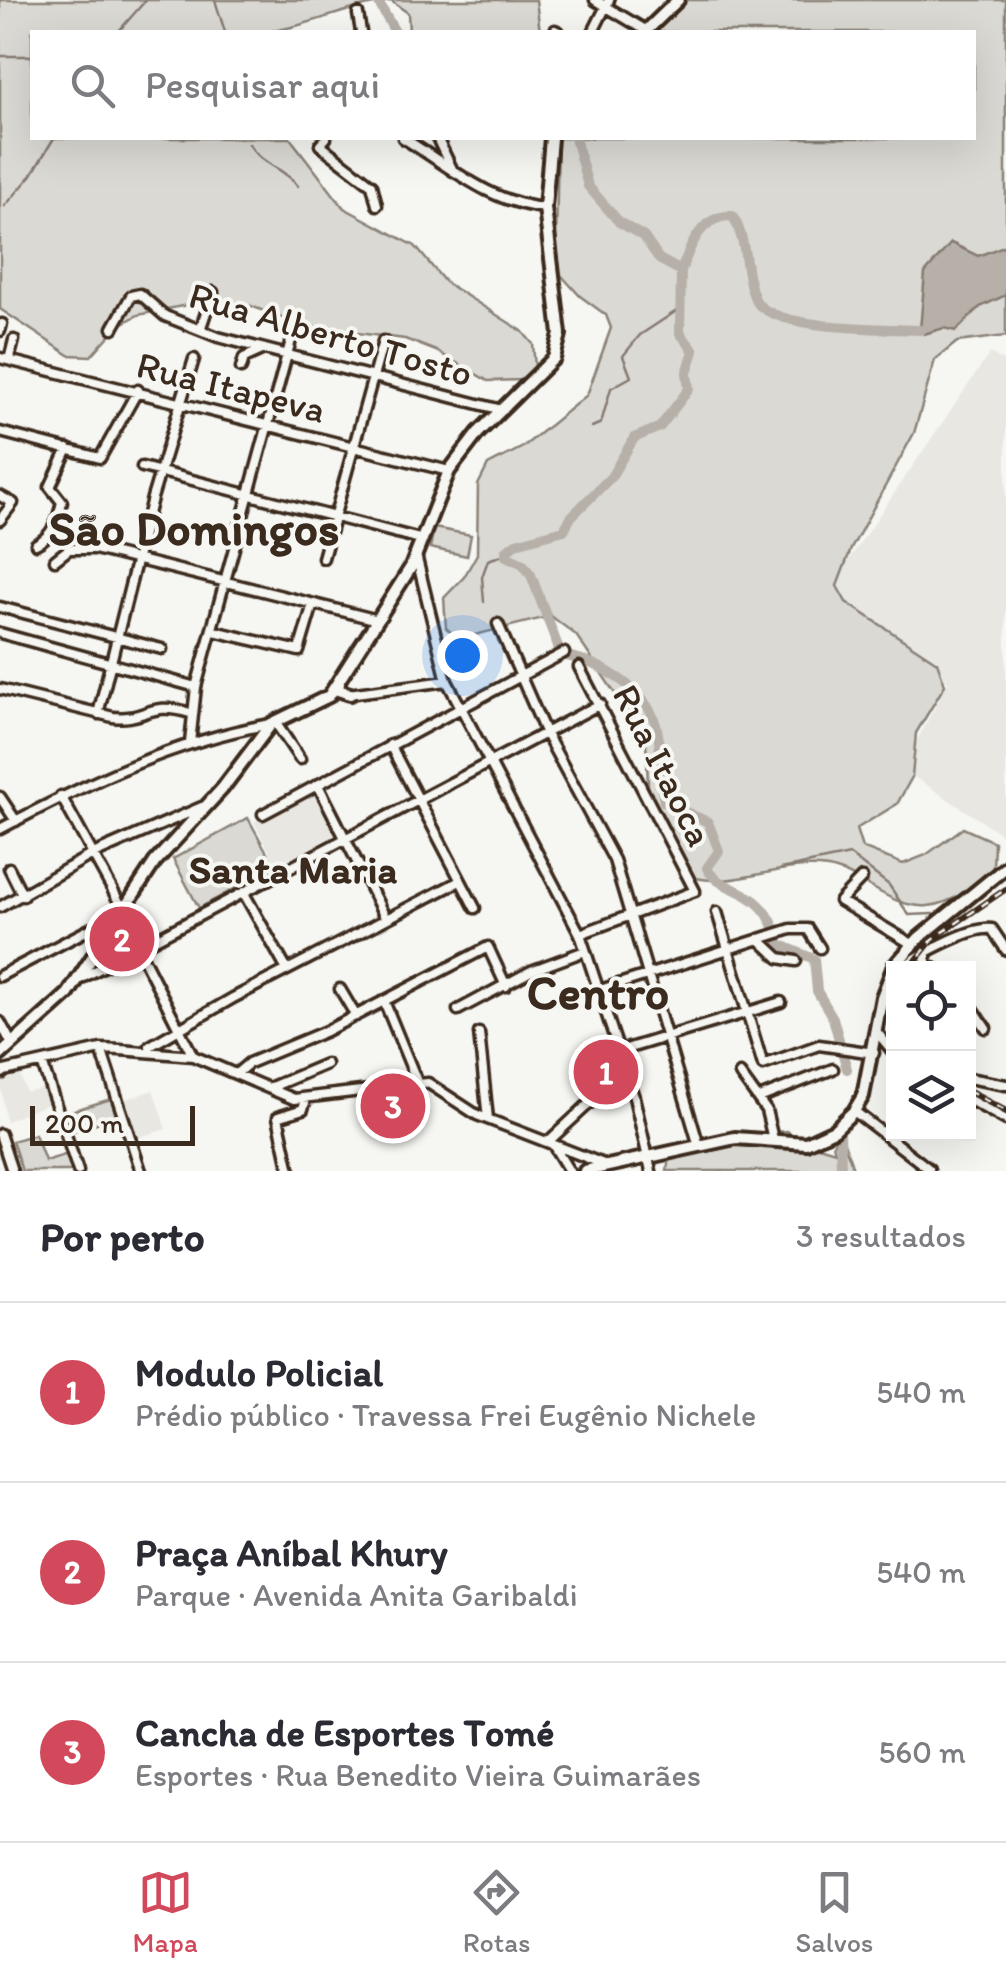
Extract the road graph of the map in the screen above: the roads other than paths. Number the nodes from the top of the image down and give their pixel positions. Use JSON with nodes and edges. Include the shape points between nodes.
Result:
{"nodes":[{"id":1,"x":595,"y":0,"type":"edge"},
{"id":2,"x":678,"y":0,"type":"edge"},
{"id":3,"x":608,"y":3,"type":"edge"},
{"id":4,"x":358,"y":14,"type":"dead end"},
{"id":5,"x":362,"y":30,"type":"edge"},
{"id":6,"x":595,"y":30,"type":"edge"},
{"id":7,"x":643,"y":30,"type":"edge"},
{"id":8,"x":648,"y":30,"type":"edge"},
{"id":9,"x":406,"y":140,"type":"edge"},
{"id":10,"x":438,"y":140,"type":"edge"},
{"id":11,"x":551,"y":140,"type":"edge"},
{"id":12,"x":323,"y":141,"type":"edge"},
{"id":13,"x":453,"y":171,"type":"junction"},
{"id":14,"x":377,"y":206,"type":"dead end"},
{"id":15,"x":545,"y":208,"type":"junction"},
{"id":16,"x":213,"y":292,"type":"dead end"},
{"id":17,"x":296,"y":322,"type":"dead end"},
{"id":18,"x":113,"y":328,"type":"dead end"},
{"id":19,"x":200,"y":330,"type":"junction"},
{"id":20,"x":14,"y":340,"type":"dead end"},
{"id":21,"x":383,"y":342,"type":"dead end"},
{"id":22,"x":264,"y":348,"type":"junction"},
{"id":23,"x":286,"y":354,"type":"junction"},
{"id":24,"x":4,"y":359,"type":"edge"},
{"id":25,"x":194,"y":360,"type":"dead end"},
{"id":26,"x":240,"y":368,"type":"dead end"},
{"id":27,"x":372,"y":375,"type":"junction"},
{"id":28,"x":138,"y":390,"type":"junction"},
{"id":29,"x":183,"y":402,"type":"junction"},
{"id":30,"x":502,"y":410,"type":"junction"},
{"id":31,"x":266,"y":426,"type":"junction"},
{"id":32,"x":0,"y":432,"type":"edge"},
{"id":33,"x":354,"y":446,"type":"junction"},
{"id":34,"x":68,"y":449,"type":"junction"},
{"id":35,"x":142,"y":467,"type":"dead end"},
{"id":36,"x":160,"y":469,"type":"junction"},
{"id":37,"x":448,"y":471,"type":"junction"},
{"id":38,"x":250,"y":493,"type":"junction"},
{"id":39,"x":3,"y":497,"type":"edge"},
{"id":40,"x":335,"y":515,"type":"junction"},
{"id":41,"x":0,"y":520,"type":"edge"},
{"id":42,"x":420,"y":539,"type":"junction"},
{"id":43,"x":36,"y":544,"type":"dead end"},
{"id":44,"x":416,"y":554,"type":"junction"},
{"id":45,"x":324,"y":558,"type":"dead end"},
{"id":46,"x":55,"y":560,"type":"dead end"},
{"id":47,"x":138,"y":560,"type":"junction"},
{"id":48,"x":407,"y":574,"type":"junction"},
{"id":49,"x":422,"y":574,"type":"junction"},
{"id":50,"x":225,"y":582,"type":"junction"},
{"id":51,"x":313,"y":604,"type":"junction"},
{"id":52,"x":0,"y":606,"type":"edge"},
{"id":53,"x":374,"y":620,"type":"junction"},
{"id":54,"x":498,"y":624,"type":"dead end"},
{"id":55,"x":214,"y":631,"type":"junction"},
{"id":56,"x":0,"y":633,"type":"edge"},
{"id":57,"x":118,"y":637,"type":"junction"},
{"id":58,"x":162,"y":648,"type":"dead end"},
{"id":59,"x":564,"y":653,"type":"dead end"},
{"id":60,"x":111,"y":664,"type":"junction"},
{"id":61,"x":579,"y":666,"type":"dead end"},
{"id":62,"x":341,"y":677,"type":"junction"},
{"id":63,"x":519,"y":677,"type":"junction"},
{"id":64,"x":447,"y":681,"type":"junction"},
{"id":65,"x":196,"y":688,"type":"junction"},
{"id":66,"x":0,"y":689,"type":"edge"},
{"id":67,"x":350,"y":694,"type":"junction"},
{"id":68,"x":329,"y":696,"type":"junction"},
{"id":69,"x":600,"y":704,"type":"junction"},
{"id":70,"x":462,"y":707,"type":"junction"},
{"id":71,"x":190,"y":713,"type":"junction"},
{"id":72,"x":98,"y":714,"type":"junction"},
{"id":73,"x":273,"y":723,"type":"junction"},
{"id":74,"x":245,"y":728,"type":"junction"},
{"id":75,"x":546,"y":734,"type":"junction"},
{"id":76,"x":257,"y":741,"type":"junction"},
{"id":77,"x":190,"y":743,"type":"junction"},
{"id":78,"x":390,"y":745,"type":"junction"},
{"id":79,"x":300,"y":759,"type":"dead end"},
{"id":80,"x":488,"y":764,"type":"junction"},
{"id":81,"x":318,"y":784,"type":"junction"},
{"id":82,"x":0,"y":796,"type":"edge"},
{"id":83,"x":61,"y":796,"type":"junction"},
{"id":84,"x":416,"y":801,"type":"junction"},
{"id":85,"x":263,"y":814,"type":"dead end"},
{"id":86,"x":16,"y":821,"type":"junction"},
{"id":87,"x":182,"y":821,"type":"junction"},
{"id":88,"x":0,"y":829,"type":"edge"},
{"id":89,"x":345,"y":836,"type":"junction"},
{"id":90,"x":91,"y":855,"type":"junction"},
{"id":91,"x":1006,"y":867,"type":"edge"},
{"id":92,"x":10,"y":868,"type":"dead end"},
{"id":93,"x":862,"y":878,"type":"dead end"},
{"id":94,"x":458,"y":882,"type":"junction"},
{"id":95,"x":245,"y":895,"type":"junction"},
{"id":96,"x":23,"y":896,"type":"junction"},
{"id":97,"x":0,"y":907,"type":"edge"},
{"id":98,"x":475,"y":908,"type":"dead end"},
{"id":99,"x":124,"y":911,"type":"junction"},
{"id":100,"x":718,"y":912,"type":"dead end"},
{"id":101,"x":632,"y":913,"type":"junction"},
{"id":102,"x":386,"y":919,"type":"junction"},
{"id":103,"x":580,"y":934,"type":"junction"},
{"id":104,"x":758,"y":939,"type":"junction"},
{"id":105,"x":912,"y":944,"type":"junction"},
{"id":106,"x":728,"y":947,"type":"junction"},
{"id":107,"x":138,"y":948,"type":"junction"},
{"id":108,"x":820,"y":948,"type":"dead end"},
{"id":109,"x":1006,"y":950,"type":"edge"},
{"id":110,"x":97,"y":951,"type":"junction"},
{"id":111,"x":585,"y":951,"type":"junction"},
{"id":112,"x":796,"y":961,"type":"dead end"},
{"id":113,"x":930,"y":961,"type":"edge"},
{"id":114,"x":106,"y":966,"type":"junction"},
{"id":115,"x":287,"y":970,"type":"junction"},
{"id":116,"x":648,"y":974,"type":"junction"},
{"id":117,"x":0,"y":976,"type":"edge"},
{"id":118,"x":78,"y":980,"type":"junction"},
{"id":119,"x":506,"y":986,"type":"junction"},
{"id":120,"x":884,"y":988,"type":"joint"},
{"id":121,"x":340,"y":989,"type":"dead end"},
{"id":122,"x":598,"y":990,"type":"junction"},
{"id":123,"x":384,"y":1001,"type":"junction"},
{"id":124,"x":781,"y":1002,"type":"dead end"},
{"id":125,"x":458,"y":1010,"type":"dead end"},
{"id":126,"x":746,"y":1012,"type":"junction"},
{"id":127,"x":976,"y":1014,"type":"edge"},
{"id":128,"x":356,"y":1016,"type":"junction"},
{"id":129,"x":0,"y":1022,"type":"edge"},
{"id":130,"x":986,"y":1028,"type":"dead end"},
{"id":131,"x":182,"y":1030,"type":"junction"},
{"id":132,"x":876,"y":1031,"type":"junction"},
{"id":133,"x":479,"y":1033,"type":"dead end"},
{"id":134,"x":666,"y":1035,"type":"junction"},
{"id":135,"x":13,"y":1046,"type":"junction"},
{"id":136,"x":150,"y":1046,"type":"dead end"},
{"id":137,"x":102,"y":1050,"type":"junction"},
{"id":138,"x":892,"y":1051,"type":"edge"},
{"id":139,"x":616,"y":1052,"type":"junction"},
{"id":140,"x":874,"y":1052,"type":"junction"},
{"id":141,"x":0,"y":1056,"type":"edge"},
{"id":142,"x":193,"y":1056,"type":"junction"},
{"id":143,"x":42,"y":1063,"type":"junction"},
{"id":144,"x":326,"y":1064,"type":"dead end"},
{"id":145,"x":833,"y":1069,"type":"dead end"},
{"id":146,"x":624,"y":1070,"type":"junction"},
{"id":147,"x":1,"y":1072,"type":"edge"},
{"id":148,"x":236,"y":1074,"type":"junction"},
{"id":149,"x":740,"y":1074,"type":"dead end"},
{"id":150,"x":870,"y":1075,"type":"junction"},
{"id":151,"x":976,"y":1079,"type":"edge"},
{"id":152,"x":418,"y":1084,"type":"junction"},
{"id":153,"x":1006,"y":1084,"type":"edge"},
{"id":154,"x":268,"y":1088,"type":"junction"},
{"id":155,"x":759,"y":1098,"type":"junction"},
{"id":156,"x":306,"y":1099,"type":"junction"},
{"id":157,"x":976,"y":1103,"type":"edge"},
{"id":158,"x":854,"y":1112,"type":"junction"},
{"id":159,"x":488,"y":1119,"type":"junction"},
{"id":160,"x":1006,"y":1120,"type":"edge"},
{"id":161,"x":0,"y":1134,"type":"edge"},
{"id":162,"x":774,"y":1136,"type":"junction"},
{"id":163,"x":550,"y":1140,"type":"junction"},
{"id":164,"x":698,"y":1143,"type":"junction"},
{"id":165,"x":651,"y":1156,"type":"junction"},
{"id":166,"x":606,"y":1164,"type":"junction"},
{"id":167,"x":929,"y":1170,"type":"edge"},
{"id":168,"x":12,"y":1171,"type":"edge"},
{"id":169,"x":78,"y":1171,"type":"edge"},
{"id":170,"x":141,"y":1171,"type":"edge"},
{"id":171,"x":290,"y":1171,"type":"edge"},
{"id":172,"x":569,"y":1171,"type":"edge"},
{"id":173,"x":584,"y":1171,"type":"edge"},
{"id":174,"x":651,"y":1171,"type":"edge"}],
"edges":[{"from":1,"to":3,"type":"street"},
{"from":2,"to":8,"type":"main road"},
{"from":3,"to":6,"type":"street"},
{"from":3,"to":7,"type":"street"},
{"from":4,"to":5,"type":"street"},
{"from":9,"to":13,"type":"street"},
{"from":10,"to":13,"type":"street"},
{"from":11,"to":15,"type":"main road"},
{"from":12,"to":14,"type":"street","via":[[372,185]]},
{"from":13,"to":15,"type":"street","via":[[502,197]]},
{"from":15,"to":30,"type":"main road","via":[[559,346],[543,373]]},
{"from":16,"to":19,"type":"street"},
{"from":17,"to":23,"type":"street"},
{"from":18,"to":19,"type":"street","name":"Rua Alberto Tosto","via":[[137,293],[165,316]]},
{"from":19,"to":22,"type":"street","name":"Rua Alberto Tosto"},
{"from":20,"to":24,"type":"street"},
{"from":21,"to":27,"type":"street"},
{"from":22,"to":23,"type":"street","name":"Rua Alberto Tosto"},
{"from":22,"to":26,"type":"street","via":[[244,358]]},
{"from":23,"to":27,"type":"street","name":"Rua Alberto Tosto"},
{"from":23,"to":31,"type":"street"},
{"from":24,"to":28,"type":"street","name":"Rua Itapeva"},
{"from":25,"to":29,"type":"street"},
{"from":27,"to":30,"type":"street","name":"Rua Alberto Tosto"},
{"from":27,"to":33,"type":"street"},
{"from":28,"to":29,"type":"street","name":"Rua Itapeva"},
{"from":28,"to":34,"type":"street","via":[[100,458]]},
{"from":29,"to":31,"type":"street","name":"Rua Itapeva"},
{"from":29,"to":36,"type":"street"},
{"from":30,"to":37,"type":"main road"},
{"from":31,"to":33,"type":"street","name":"Rua Itapeva"},
{"from":31,"to":38,"type":"street"},
{"from":32,"to":34,"type":"street"},
{"from":33,"to":37,"type":"street","name":"Rua Itapeva"},
{"from":33,"to":40,"type":"street"},
{"from":34,"to":43,"type":"street","via":[[50,487],[62,502],[60,512]]},
{"from":35,"to":36,"type":"street"},
{"from":36,"to":38,"type":"street"},
{"from":36,"to":47,"type":"street"},
{"from":37,"to":42,"type":"main road"},
{"from":38,"to":40,"type":"street"},
{"from":38,"to":50,"type":"street"},
{"from":39,"to":41,"type":"street","via":[[13,504]]},
{"from":40,"to":42,"type":"street"},
{"from":40,"to":45,"type":"street"},
{"from":42,"to":44,"type":"main road"},
{"from":44,"to":48,"type":"main road"},
{"from":44,"to":49,"type":"street"},
{"from":46,"to":47,"type":"street","via":[[69,550],[94,549]]},
{"from":47,"to":50,"type":"street"},
{"from":47,"to":57,"type":"street"},
{"from":48,"to":49,"type":"street"},
{"from":48,"to":53,"type":"main road"},
{"from":49,"to":64,"type":"street"},
{"from":50,"to":51,"type":"street"},
{"from":50,"to":55,"type":"street"},
{"from":51,"to":53,"type":"street"},
{"from":51,"to":55,"type":"street","via":[[299,651]]},
{"from":52,"to":57,"type":"street"},
{"from":53,"to":62,"type":"main road"},
{"from":54,"to":63,"type":"street"},
{"from":55,"to":65,"type":"street"},
{"from":56,"to":60,"type":"street"},
{"from":57,"to":58,"type":"street"},
{"from":57,"to":60,"type":"street"},
{"from":59,"to":63,"type":"street"},
{"from":60,"to":65,"type":"street"},
{"from":60,"to":72,"type":"street"},
{"from":61,"to":69,"type":"street","name":"Rua Itaoca"},
{"from":62,"to":67,"type":"main road","via":[[338,690]]},
{"from":62,"to":68,"type":"main road"},
{"from":63,"to":70,"type":"street"},
{"from":63,"to":75,"type":"street"},
{"from":64,"to":67,"type":"street"},
{"from":64,"to":70,"type":"street"},
{"from":65,"to":71,"type":"street"},
{"from":66,"to":72,"type":"street"},
{"from":67,"to":68,"type":"street"},
{"from":68,"to":73,"type":"main road"},
{"from":69,"to":75,"type":"street"},
{"from":69,"to":101,"type":"street","name":"Rua Itaoca","via":[[696,890]]},
{"from":70,"to":78,"type":"street"},
{"from":70,"to":80,"type":"street"},
{"from":71,"to":72,"type":"street","via":[[160,706],[126,719]]},
{"from":71,"to":77,"type":"street"},
{"from":73,"to":74,"type":"street"},
{"from":73,"to":76,"type":"main road"},
{"from":73,"to":79,"type":"street"},
{"from":74,"to":76,"type":"street","via":[[254,730]]},
{"from":74,"to":77,"type":"street"},
{"from":75,"to":80,"type":"street"},
{"from":75,"to":101,"type":"street","via":[[596,822]]},
{"from":76,"to":87,"type":"main road","via":[[206,806]]},
{"from":77,"to":83,"type":"street"},
{"from":78,"to":81,"type":"street"},
{"from":78,"to":84,"type":"street"},
{"from":80,"to":84,"type":"street"},
{"from":80,"to":103,"type":"street"},
{"from":81,"to":85,"type":"street"},
{"from":81,"to":89,"type":"street"},
{"from":82,"to":86,"type":"street"},
{"from":83,"to":86,"type":"street"},
{"from":83,"to":90,"type":"street"},
{"from":84,"to":89,"type":"street"},
{"from":84,"to":94,"type":"street"},
{"from":86,"to":88,"type":"street"},
{"from":87,"to":90,"type":"street"},
{"from":87,"to":99,"type":"main road"},
{"from":89,"to":95,"type":"street"},
{"from":89,"to":102,"type":"street"},
{"from":90,"to":96,"type":"street"},
{"from":90,"to":99,"type":"street"},
{"from":91,"to":105,"type":"main road"},
{"from":92,"to":96,"type":"street"},
{"from":93,"to":105,"type":"street","via":[[840,901]]},
{"from":94,"to":98,"type":"street"},
{"from":94,"to":102,"type":"street"},
{"from":95,"to":107,"type":"street"},
{"from":95,"to":115,"type":"street"},
{"from":96,"to":97,"type":"street"},
{"from":99,"to":110,"type":"main road"},
{"from":99,"to":117,"type":"street"},
{"from":100,"to":106,"type":"street"},
{"from":101,"to":103,"type":"street"},
{"from":101,"to":116,"type":"street"},
{"from":102,"to":115,"type":"street"},
{"from":103,"to":111,"type":"street"},
{"from":104,"to":106,"type":"street"},
{"from":104,"to":108,"type":"street","via":[[803,927]]},
{"from":104,"to":112,"type":"street","via":[[779,958]]},
{"from":105,"to":120,"type":"main road"},
{"from":106,"to":116,"type":"street"},
{"from":106,"to":126,"type":"street"},
{"from":107,"to":114,"type":"street"},
{"from":107,"to":131,"type":"street"},
{"from":109,"to":113,"type":"street","via":[[992,928],[957,935]]},
{"from":110,"to":114,"type":"street"},
{"from":110,"to":118,"type":"main road"},
{"from":111,"to":119,"type":"street"},
{"from":111,"to":122,"type":"street"},
{"from":114,"to":118,"type":"street"},
{"from":115,"to":131,"type":"street"},
{"from":116,"to":122,"type":"street"},
{"from":116,"to":134,"type":"street"},
{"from":118,"to":135,"type":"main road"},
{"from":119,"to":123,"type":"street","via":[[488,947]]},
{"from":119,"to":125,"type":"street"},
{"from":120,"to":132,"type":"main road"},
{"from":121,"to":128,"type":"street"},
{"from":122,"to":139,"type":"street"},
{"from":123,"to":128,"type":"street"},
{"from":123,"to":152,"type":"street"},
{"from":124,"to":126,"type":"street"},
{"from":126,"to":134,"type":"street"},
{"from":126,"to":140,"type":"street","via":[[763,1065],[819,1045]]},
{"from":127,"to":130,"type":"street"},
{"from":128,"to":148,"type":"street"},
{"from":129,"to":135,"type":"street"},
{"from":131,"to":136,"type":"street"},
{"from":131,"to":142,"type":"street"},
{"from":132,"to":138,"type":"street"},
{"from":132,"to":140,"type":"main road"},
{"from":133,"to":159,"type":"street"},
{"from":134,"to":139,"type":"street"},
{"from":134,"to":164,"type":"street"},
{"from":135,"to":141,"type":"main road"},
{"from":137,"to":142,"type":"street"},
{"from":137,"to":143,"type":"street"},
{"from":137,"to":170,"type":"street"},
{"from":139,"to":146,"type":"street"},
{"from":140,"to":150,"type":"main road"},
{"from":142,"to":148,"type":"street"},
{"from":143,"to":147,"type":"street"},
{"from":143,"to":169,"type":"street"},
{"from":144,"to":154,"type":"street"},
{"from":145,"to":155,"type":"street"},
{"from":146,"to":163,"type":"street"},
{"from":146,"to":165,"type":"street"},
{"from":148,"to":154,"type":"street"},
{"from":149,"to":155,"type":"street"},
{"from":150,"to":158,"type":"main road"},
{"from":150,"to":162,"type":"main road","via":[[850,1108],[821,1131]]},
{"from":151,"to":153,"type":"street"},
{"from":152,"to":156,"type":"street"},
{"from":152,"to":159,"type":"street","via":[[438,1086]]},
{"from":154,"to":156,"type":"street"},
{"from":155,"to":162,"type":"street"},
{"from":156,"to":171,"type":"street","via":[[302,1109],[278,1117]]},
{"from":157,"to":160,"type":"street"},
{"from":158,"to":162,"type":"main road","via":[[806,1143]]},
{"from":158,"to":167,"type":"street"},
{"from":159,"to":163,"type":"street"},
{"from":161,"to":168,"type":"street"},
{"from":162,"to":164,"type":"main road"},
{"from":163,"to":166,"type":"street"},
{"from":163,"to":172,"type":"street"},
{"from":164,"to":165,"type":"main road"},
{"from":165,"to":166,"type":"main road"},
{"from":165,"to":174,"type":"street"},
{"from":166,"to":173,"type":"main road"}]}
